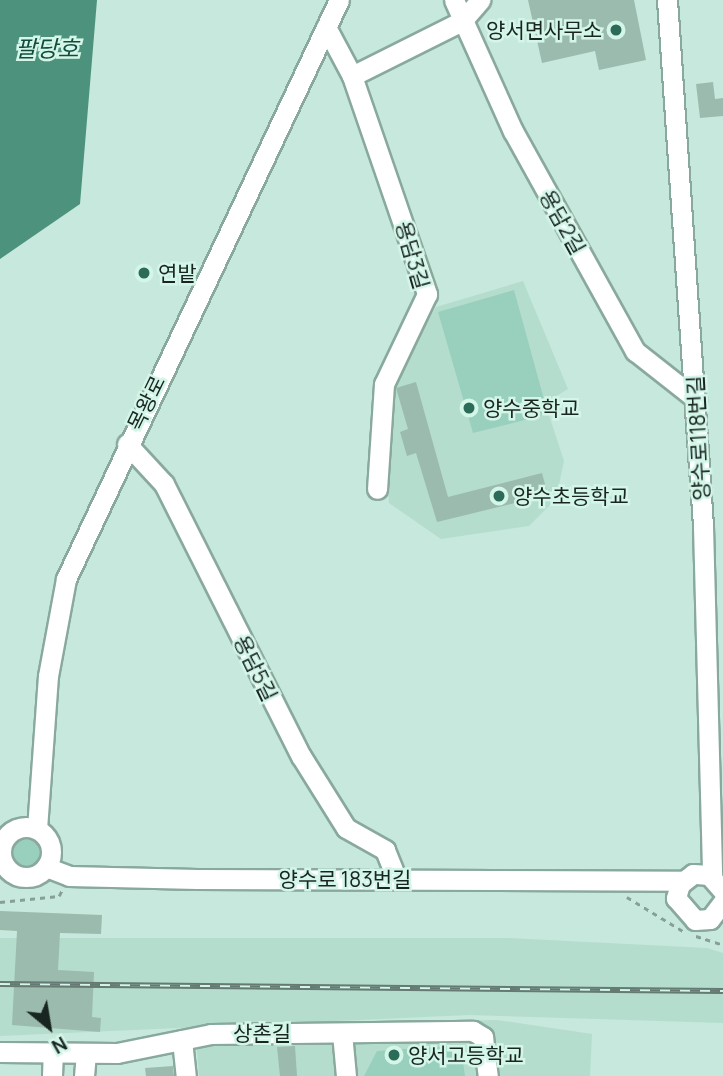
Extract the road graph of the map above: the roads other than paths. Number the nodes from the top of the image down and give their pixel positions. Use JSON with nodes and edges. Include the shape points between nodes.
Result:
{"nodes":[{"id":1,"x":339,"y":0,"type":"edge"},
{"id":2,"x":454,"y":0,"type":"edge"},
{"id":3,"x":480,"y":0,"type":"edge"},
{"id":4,"x":667,"y":0,"type":"edge"},
{"id":5,"x":462,"y":21,"type":"junction"},
{"id":6,"x":326,"y":27,"type":"junction"},
{"id":7,"x":352,"y":76,"type":"junction"},
{"id":8,"x":696,"y":399,"type":"junction"},
{"id":9,"x":127,"y":444,"type":"junction"},
{"id":10,"x":377,"y":489,"type":"dead end"},
{"id":11,"x":37,"y":829,"type":"junction"},
{"id":12,"x":0,"y":855,"type":"edge"},
{"id":13,"x":46,"y":867,"type":"junction"},
{"id":14,"x":397,"y":879,"type":"junction"},
{"id":15,"x":683,"y":881,"type":"junction"},
{"id":16,"x":647,"y":882,"type":"junction"},
{"id":17,"x":720,"y":898,"type":"edge"},
{"id":18,"x":677,"y":902,"type":"junction"},
{"id":19,"x":342,"y":1033,"type":"junction"},
{"id":20,"x":182,"y":1040,"type":"junction"},
{"id":21,"x":0,"y":1052,"type":"edge"},
{"id":22,"x":54,"y":1053,"type":"junction"},
{"id":23,"x":86,"y":1054,"type":"junction"},
{"id":24,"x":52,"y":1076,"type":"edge"},
{"id":25,"x":84,"y":1076,"type":"edge"},
{"id":26,"x":186,"y":1076,"type":"edge"},
{"id":27,"x":346,"y":1076,"type":"edge"},
{"id":28,"x":488,"y":1076,"type":"edge"}],
"edges":[{"from":1,"to":6,"type":"street","name":"목왕로"},
{"from":2,"to":5,"type":"street","name":"용담2길"},
{"from":3,"to":5,"type":"street"},
{"from":4,"to":8,"type":"street","name":"양수로118번길"},
{"from":5,"to":7,"type":"street"},
{"from":5,"to":8,"type":"street","name":"용담2길","via":[[513,131],[635,351]]},
{"from":6,"to":7,"type":"street","name":"용담3길"},
{"from":6,"to":9,"type":"street","name":"목왕로"},
{"from":7,"to":10,"type":"street","name":"용담3길","via":[[428,294],[384,384]]},
{"from":8,"to":17,"type":"street","name":"양수로118번길"},
{"from":9,"to":11,"type":"street","name":"목왕로","via":[[66,579],[48,676]]},
{"from":9,"to":14,"type":"street","name":"용담5길","via":[[163,484],[307,766],[346,828],[385,850]]},
{"from":11,"to":12,"type":"street","via":[[13,830]]},
{"from":11,"to":13,"type":"street","name":"목왕로","via":[[51,848]]},
{"from":12,"to":13,"type":"street","via":[[19,877]]},
{"from":13,"to":14,"type":"street","name":"양수로 183번길","via":[[69,876]]},
{"from":14,"to":16,"type":"street","name":"양수로 183번길"},
{"from":15,"to":16,"type":"street","name":"양수로 183번길"},
{"from":15,"to":17,"type":"street","name":"양수로 183번길","via":[[701,873]]},
{"from":15,"to":18,"type":"street"},
{"from":16,"to":18,"type":"street"},
{"from":17,"to":18,"type":"street","via":[[695,920]]},
{"from":19,"to":20,"type":"street","name":"상촌길"},
{"from":19,"to":27,"type":"street"},
{"from":19,"to":28,"type":"street","name":"상촌길","via":[[479,1032]]},
{"from":20,"to":23,"type":"street","name":"상촌길"},
{"from":20,"to":26,"type":"street"},
{"from":21,"to":22,"type":"street","name":"상촌길"},
{"from":22,"to":23,"type":"street","name":"상촌길"},
{"from":22,"to":24,"type":"street"},
{"from":23,"to":25,"type":"street"}]}
